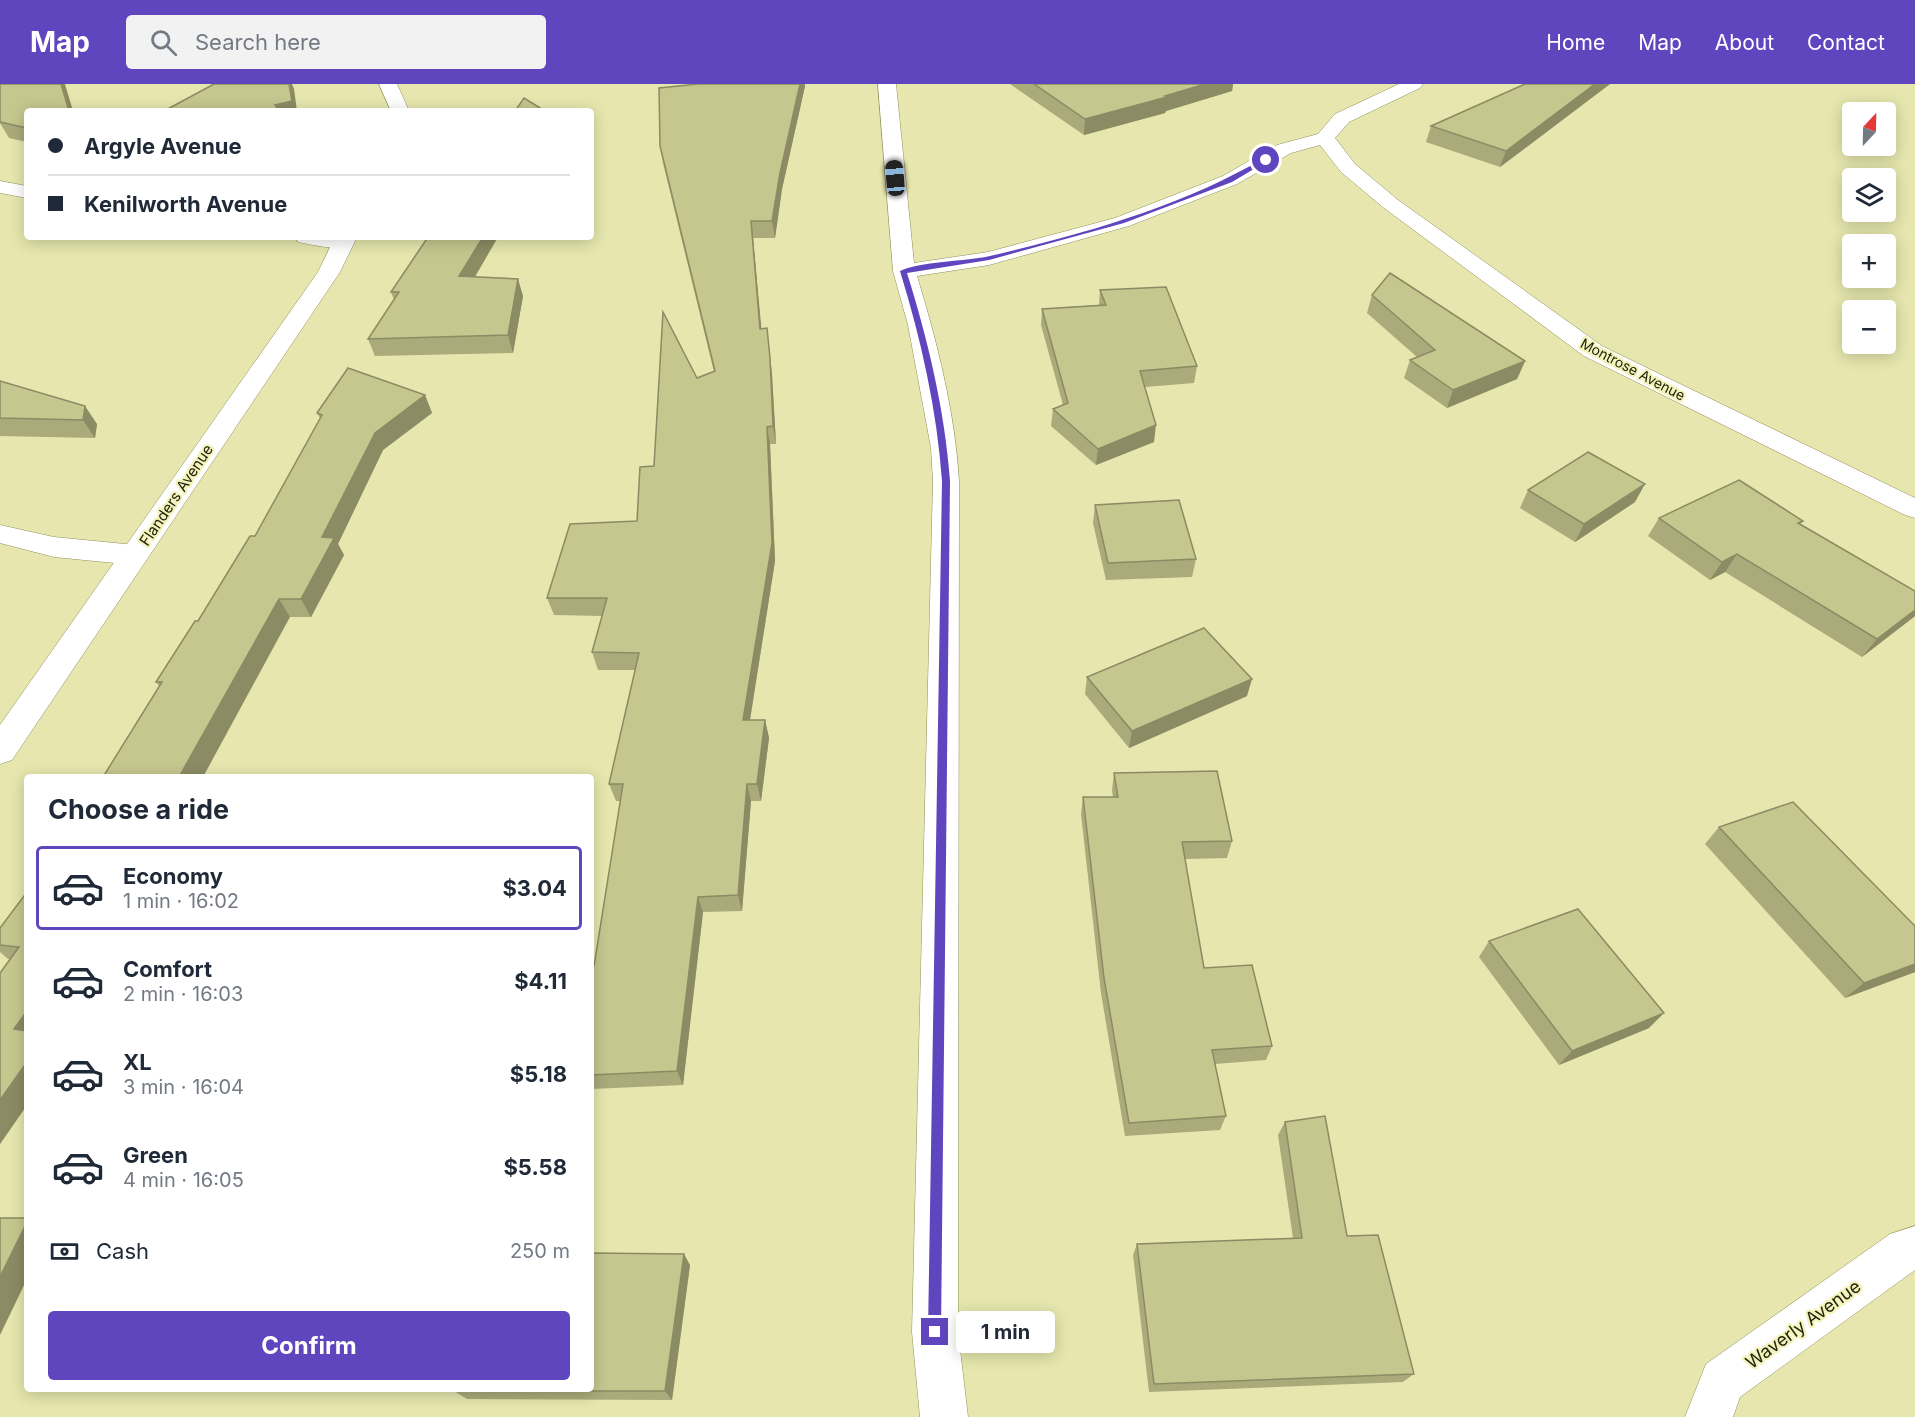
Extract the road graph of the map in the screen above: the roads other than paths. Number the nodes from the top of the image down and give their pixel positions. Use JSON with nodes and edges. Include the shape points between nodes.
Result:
{"nodes":[{"id":1,"x":388,"y":84,"type":"edge"},
{"id":2,"x":887,"y":84,"type":"edge"},
{"id":3,"x":1414,"y":84,"type":"edge"},
{"id":4,"x":399,"y":108,"type":"edge"},
{"id":5,"x":1325,"y":138,"type":"junction"},
{"id":6,"x":0,"y":187,"type":"edge"},
{"id":7,"x":24,"y":191,"type":"edge"},
{"id":8,"x":344,"y":240,"type":"edge"},
{"id":9,"x":904,"y":271,"type":"junction"},
{"id":10,"x":1915,"y":509,"type":"edge"},
{"id":11,"x":0,"y":534,"type":"edge"},
{"id":12,"x":135,"y":555,"type":"junction"},
{"id":13,"x":0,"y":751,"type":"edge"},
{"id":14,"x":1915,"y":1248,"type":"edge"},
{"id":15,"x":944,"y":1417,"type":"edge"},
{"id":16,"x":1709,"y":1417,"type":"edge"}],
"edges":[{"from":1,"to":4,"type":"street"},
{"from":2,"to":9,"type":"street"},
{"from":3,"to":5,"type":"street","via":[[1342,118]]},
{"from":5,"to":9,"type":"street","via":[[1284,149],[1230,180],[1122,222],[989,258]]},
{"from":5,"to":10,"type":"street","name":"Montrose Avenue","via":[[1348,168],[1391,204],[1593,351]]},
{"from":6,"to":7,"type":"street"},
{"from":8,"to":12,"type":"street","name":"Flanders Avenue","via":[[329,272]]},
{"from":9,"to":15,"type":"street","via":[[920,326],[944,448],[946,481],[935,1332]]},
{"from":11,"to":12,"type":"street","via":[[54,547]]},
{"from":12,"to":13,"type":"street","name":"Flanders Avenue"},
{"from":14,"to":16,"type":"street","name":"Waverly Avenue","via":[[1906,1250],[1723,1381]]}]}
